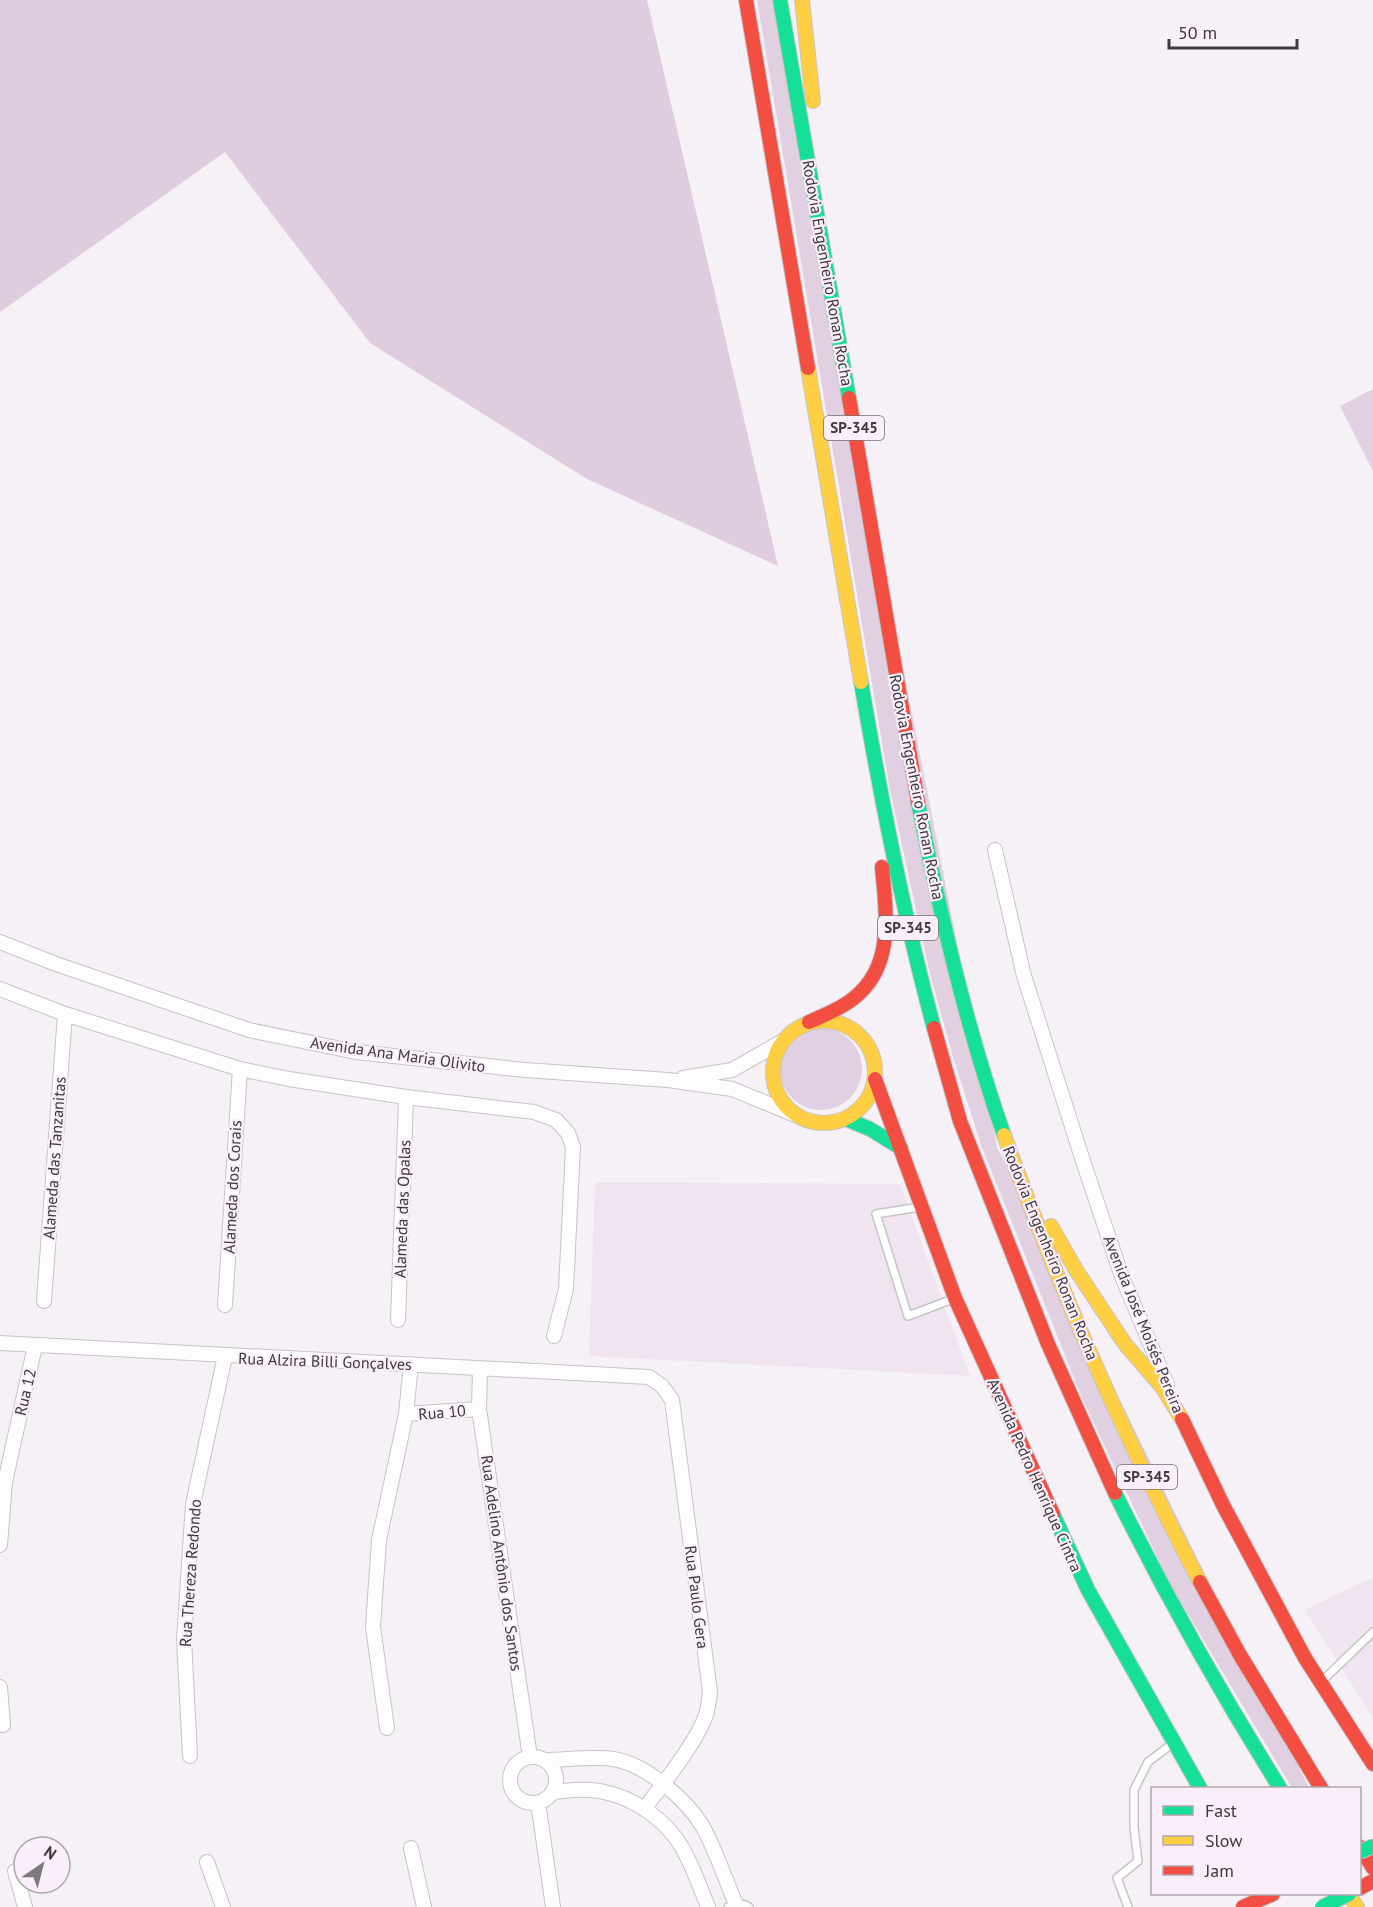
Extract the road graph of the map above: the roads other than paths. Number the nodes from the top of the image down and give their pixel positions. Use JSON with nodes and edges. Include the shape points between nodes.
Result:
{"nodes":[{"id":1,"x":735,"y":0,"type":"edge"},
{"id":2,"x":746,"y":0,"type":"edge"},
{"id":3,"x":780,"y":0,"type":"edge"},
{"id":4,"x":802,"y":0,"type":"edge"},
{"id":5,"x":772,"y":147,"type":"junction"},
{"id":6,"x":836,"y":321,"type":"junction"},
{"id":7,"x":876,"y":772,"type":"junction"},
{"id":8,"x":995,"y":850,"type":"dead end"},
{"id":9,"x":0,"y":942,"type":"edge"},
{"id":10,"x":0,"y":989,"type":"edge"},
{"id":11,"x":65,"y":1014,"type":"junction"},
{"id":12,"x":809,"y":1022,"type":"junction"},
{"id":13,"x":781,"y":1042,"type":"junction"},
{"id":14,"x":240,"y":1069,"type":"junction"},
{"id":15,"x":875,"y":1079,"type":"junction"},
{"id":16,"x":668,"y":1080,"type":"junction"},
{"id":17,"x":406,"y":1097,"type":"junction"},
{"id":18,"x":798,"y":1116,"type":"junction"},
{"id":19,"x":846,"y":1119,"type":"junction"},
{"id":20,"x":1008,"y":1147,"type":"junction"},
{"id":21,"x":901,"y":1148,"type":"junction"},
{"id":22,"x":923,"y":1207,"type":"junction"},
{"id":23,"x":955,"y":1298,"type":"junction"},
{"id":24,"x":44,"y":1301,"type":"dead end"},
{"id":25,"x":225,"y":1305,"type":"dead end"},
{"id":26,"x":398,"y":1320,"type":"dead end"},
{"id":27,"x":554,"y":1336,"type":"dead end"},
{"id":28,"x":0,"y":1344,"type":"edge"},
{"id":29,"x":36,"y":1346,"type":"junction"},
{"id":30,"x":225,"y":1356,"type":"junction"},
{"id":31,"x":411,"y":1364,"type":"junction"},
{"id":32,"x":480,"y":1369,"type":"junction"},
{"id":33,"x":649,"y":1377,"type":"joint"},
{"id":34,"x":479,"y":1409,"type":"junction"},
{"id":35,"x":405,"y":1414,"type":"junction"},
{"id":36,"x":1182,"y":1419,"type":"junction"},
{"id":37,"x":0,"y":1545,"type":"edge"},
{"id":38,"x":1373,"y":1632,"type":"edge"},
{"id":39,"x":1321,"y":1683,"type":"junction"},
{"id":40,"x":0,"y":1687,"type":"edge"},
{"id":41,"x":3,"y":1725,"type":"dead end"},
{"id":42,"x":387,"y":1728,"type":"dead end"},
{"id":43,"x":1173,"y":1743,"type":"junction"},
{"id":44,"x":190,"y":1756,"type":"dead end"},
{"id":45,"x":530,"y":1757,"type":"junction"},
{"id":46,"x":544,"y":1760,"type":"junction"},
{"id":47,"x":1373,"y":1764,"type":"edge"},
{"id":48,"x":663,"y":1785,"type":"junction"},
{"id":49,"x":1199,"y":1787,"type":"edge"},
{"id":50,"x":1279,"y":1787,"type":"edge"},
{"id":51,"x":1320,"y":1787,"type":"edge"},
{"id":52,"x":553,"y":1791,"type":"junction"},
{"id":53,"x":538,"y":1803,"type":"junction"},
{"id":54,"x":644,"y":1809,"type":"junction"},
{"id":55,"x":411,"y":1848,"type":"dead end"},
{"id":56,"x":1361,"y":1850,"type":"edge"},
{"id":57,"x":207,"y":1862,"type":"dead end"},
{"id":58,"x":1373,"y":1868,"type":"edge"},
{"id":59,"x":1344,"y":1895,"type":"edge"},
{"id":60,"x":1267,"y":1898,"type":"edge"},
{"id":61,"x":737,"y":1906,"type":"edge"},
{"id":62,"x":223,"y":1907,"type":"edge"},
{"id":63,"x":424,"y":1907,"type":"edge"},
{"id":64,"x":553,"y":1907,"type":"edge"},
{"id":65,"x":708,"y":1907,"type":"edge"},
{"id":66,"x":1128,"y":1907,"type":"edge"},
{"id":67,"x":1243,"y":1907,"type":"edge"},
{"id":68,"x":1322,"y":1907,"type":"edge"}],
"edges":[{"from":1,"to":5,"type":"main road"},
{"from":2,"to":5,"type":"main road","name":"Rodovia Engenheiro Ronan Rocha","number":"SP-345"},
{"from":3,"to":6,"type":"main road","name":"Rodovia Engenheiro Ronan Rocha","number":"SP-345"},
{"from":4,"to":6,"type":"main road"},
{"from":5,"to":7,"type":"main road","name":"Rodovia Engenheiro Ronan Rocha","number":"SP-345"},
{"from":6,"to":20,"type":"main road","name":"Rodovia Engenheiro Ronan Rocha","number":"SP-345","via":[[909,766],[950,950],[975,1046]]},
{"from":7,"to":12,"type":"main road","via":[[885,950],[875,975],[858,995]]},
{"from":7,"to":50,"type":"main road","name":"Rodovia Engenheiro Ronan Rocha","number":"SP-345","via":[[912,944],[960,1121],[1048,1344],[1152,1568],[1234,1715]]},
{"from":8,"to":36,"type":"street","name":"Avenida José Moisés Pereira","via":[[1024,976],[1083,1161],[1121,1274]]},
{"from":9,"to":16,"type":"street","name":"Avenida Ana Maria Olivito","via":[[249,1030],[356,1052]]},
{"from":10,"to":11,"type":"street"},
{"from":11,"to":14,"type":"street"},
{"from":11,"to":24,"type":"street","name":"Alameda das Tanzanitas"},
{"from":12,"to":13,"type":"main road"},
{"from":12,"to":15,"type":"main road","via":[[826,1020],[857,1033],[868,1046]]},
{"from":13,"to":16,"type":"street","name":"Avenida Ana Maria Olivito","via":[[732,1070]]},
{"from":13,"to":18,"type":"main road","via":[[772,1074],[776,1091]]},
{"from":14,"to":17,"type":"street"},
{"from":14,"to":25,"type":"street","name":"Alameda dos Corais"},
{"from":15,"to":19,"type":"main road","via":[[860,1109]]},
{"from":15,"to":21,"type":"main road","name":"Avenida Pedro Henrique Cintra"},
{"from":16,"to":18,"type":"street","name":"Avenida Ana Maria Olivito","via":[[732,1089]]},
{"from":17,"to":26,"type":"street","name":"Alameda das Opalas"},
{"from":17,"to":27,"type":"street","via":[[534,1112],[556,1120],[568,1133],[573,1148],[566,1289]]},
{"from":18,"to":19,"type":"main road","via":[[822,1123]]},
{"from":19,"to":21,"type":"main road","via":[[870,1128]]},
{"from":20,"to":36,"type":"main road","via":[[1076,1270]]},
{"from":20,"to":51,"type":"main road","name":"Rodovia Engenheiro Ronan Rocha","number":"SP-345","via":[[1072,1315],[1156,1496],[1246,1666]]},
{"from":21,"to":22,"type":"main road","name":"Avenida Pedro Henrique Cintra"},
{"from":22,"to":23,"type":"main road","name":"Avenida Pedro Henrique Cintra"},
{"from":22,"to":23,"type":"lane","via":[[876,1214],[908,1316]]},
{"from":23,"to":43,"type":"main road","name":"Avenida Pedro Henrique Cintra","via":[[1088,1590]]},
{"from":28,"to":29,"type":"street","name":"Rua Alzira Billi Gonçalves"},
{"from":29,"to":30,"type":"street","name":"Rua Alzira Billi Gonçalves"},
{"from":29,"to":37,"type":"street","name":"Rua 12","via":[[4,1482]]},
{"from":30,"to":31,"type":"street","name":"Rua Alzira Billi Gonçalves"},
{"from":30,"to":44,"type":"street","name":"Rua Thereza Redondo","via":[[193,1504],[184,1639]]},
{"from":31,"to":32,"type":"street","name":"Rua Alzira Billi Gonçalves"},
{"from":31,"to":35,"type":"street"},
{"from":32,"to":33,"type":"street","name":"Rua Alzira Billi Gonçalves"},
{"from":32,"to":34,"type":"street","name":"Rua Adelino Antônio dos Santos"},
{"from":33,"to":48,"type":"street","name":"Rua Paulo Gera","via":[[672,1400],[710,1692],[697,1734]]},
{"from":34,"to":35,"type":"street","name":"Rua 10"},
{"from":34,"to":45,"type":"street","name":"Rua Adelino Antônio dos Santos"},
{"from":35,"to":42,"type":"street","via":[[379,1540],[374,1617]]},
{"from":36,"to":39,"type":"main road","name":"Avenida José Moisés Pereira","via":[[1222,1505]]},
{"from":38,"to":39,"type":"lane"},
{"from":39,"to":47,"type":"main road","name":"Avenida José Moisés Pereira","via":[[1364,1744]]},
{"from":40,"to":41,"type":"street"},
{"from":43,"to":49,"type":"main road","name":"Avenida Pedro Henrique Cintra"},
{"from":43,"to":66,"type":"lane","via":[[1148,1762],[1134,1790],[1138,1861],[1117,1878]]},
{"from":45,"to":46,"type":"street"},
{"from":45,"to":53,"type":"street","via":[[522,1759],[512,1770],[510,1784],[518,1797]]},
{"from":46,"to":48,"type":"street","via":[[613,1759],[642,1769]]},
{"from":46,"to":52,"type":"street","via":[[556,1777]]},
{"from":48,"to":54,"type":"street","name":"Rua Paulo Gera"},
{"from":48,"to":61,"type":"street","via":[[683,1801],[702,1827]]},
{"from":52,"to":53,"type":"street"},
{"from":52,"to":54,"type":"street","via":[[591,1790],[626,1798]]},
{"from":53,"to":64,"type":"street"},
{"from":54,"to":65,"type":"street","via":[[670,1832],[686,1854]]},
{"from":55,"to":63,"type":"street"},
{"from":56,"to":58,"type":"main road"},
{"from":57,"to":62,"type":"street"},
{"from":59,"to":68,"type":"main road","bridge":true},
{"from":60,"to":67,"type":"main road"}]}
